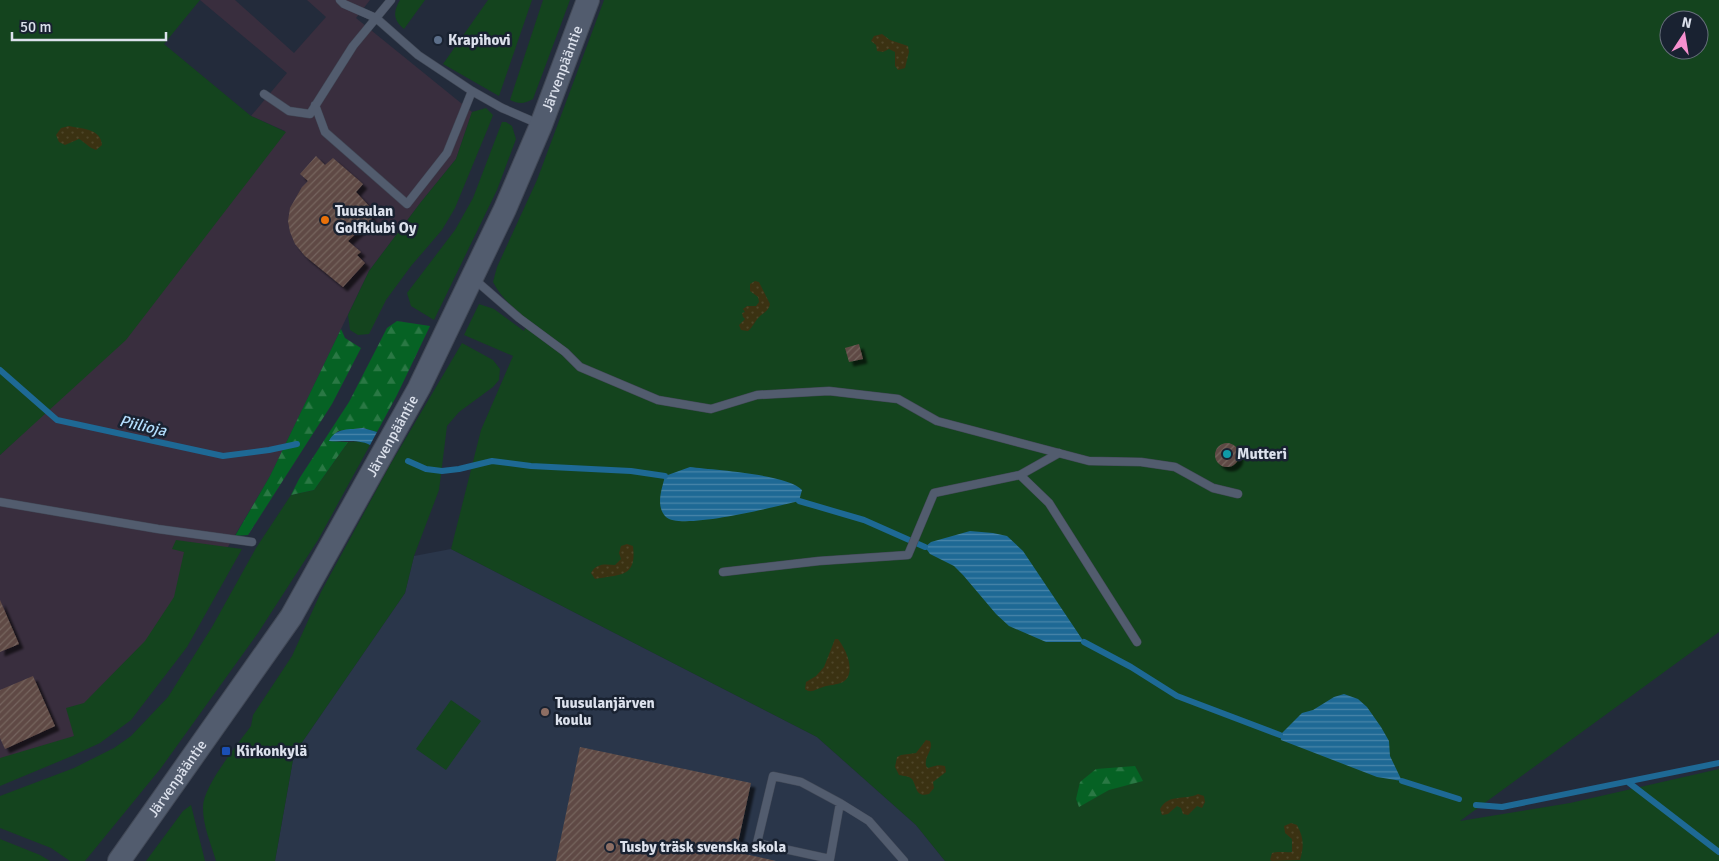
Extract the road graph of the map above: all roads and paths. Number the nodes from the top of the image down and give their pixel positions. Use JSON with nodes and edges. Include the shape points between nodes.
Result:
{"nodes":[{"id":1,"x":340,"y":0,"type":"edge"},
{"id":2,"x":391,"y":0,"type":"edge"},
{"id":3,"x":588,"y":0,"type":"edge"},
{"id":4,"x":376,"y":18,"type":"junction"},
{"id":5,"x":472,"y":91,"type":"junction"},
{"id":6,"x":264,"y":94,"type":"dead end"},
{"id":7,"x":316,"y":105,"type":"junction"},
{"id":8,"x":541,"y":125,"type":"junction"},
{"id":9,"x":473,"y":279,"type":"junction"},
{"id":10,"x":1060,"y":453,"type":"junction"},
{"id":11,"x":1020,"y":475,"type":"junction"},
{"id":12,"x":1238,"y":494,"type":"dead end"},
{"id":13,"x":0,"y":502,"type":"edge"},
{"id":14,"x":252,"y":542,"type":"dead end"},
{"id":15,"x":723,"y":572,"type":"dead end"},
{"id":16,"x":1137,"y":642,"type":"dead end"},
{"id":17,"x":840,"y":803,"type":"junction"},
{"id":18,"x":134,"y":838,"type":"junction"},
{"id":19,"x":111,"y":861,"type":"edge"},
{"id":20,"x":119,"y":861,"type":"edge"},
{"id":21,"x":904,"y":861,"type":"edge"}],
"edges":[{"from":1,"to":4,"type":"lane"},
{"from":2,"to":4,"type":"lane"},
{"from":3,"to":8,"type":"main road","name":"Järvenpääntie"},
{"from":4,"to":5,"type":"lane","via":[[418,55]]},
{"from":4,"to":7,"type":"lane","via":[[353,46]]},
{"from":5,"to":7,"type":"lane","via":[[447,153],[407,204],[325,132]]},
{"from":5,"to":8,"type":"lane"},
{"from":6,"to":7,"type":"lane","via":[[289,111],[310,114]]},
{"from":8,"to":9,"type":"main road","name":"Järvenpääntie"},
{"from":9,"to":10,"type":"lane","via":[[580,367],[658,400],[711,409],[757,395],[829,391],[898,399],[937,421]]},
{"from":9,"to":18,"type":"main road","name":"Järvenpääntie","via":[[420,388],[291,618]]},
{"from":10,"to":11,"type":"lane"},
{"from":10,"to":12,"type":"lane","via":[[1089,461],[1141,462],[1175,467],[1213,488]]},
{"from":11,"to":15,"type":"lane","via":[[934,494],[908,555]]},
{"from":11,"to":16,"type":"lane","via":[[1049,503]]},
{"from":13,"to":14,"type":"lane"},
{"from":17,"to":17,"type":"lane","via":[[801,782],[772,776],[757,843],[830,859]]},
{"from":17,"to":21,"type":"lane","via":[[869,821]]},
{"from":18,"to":19,"type":"main road","name":"Järvenpääntie"},
{"from":18,"to":20,"type":"main road","name":"Järvenpääntie"}]}
